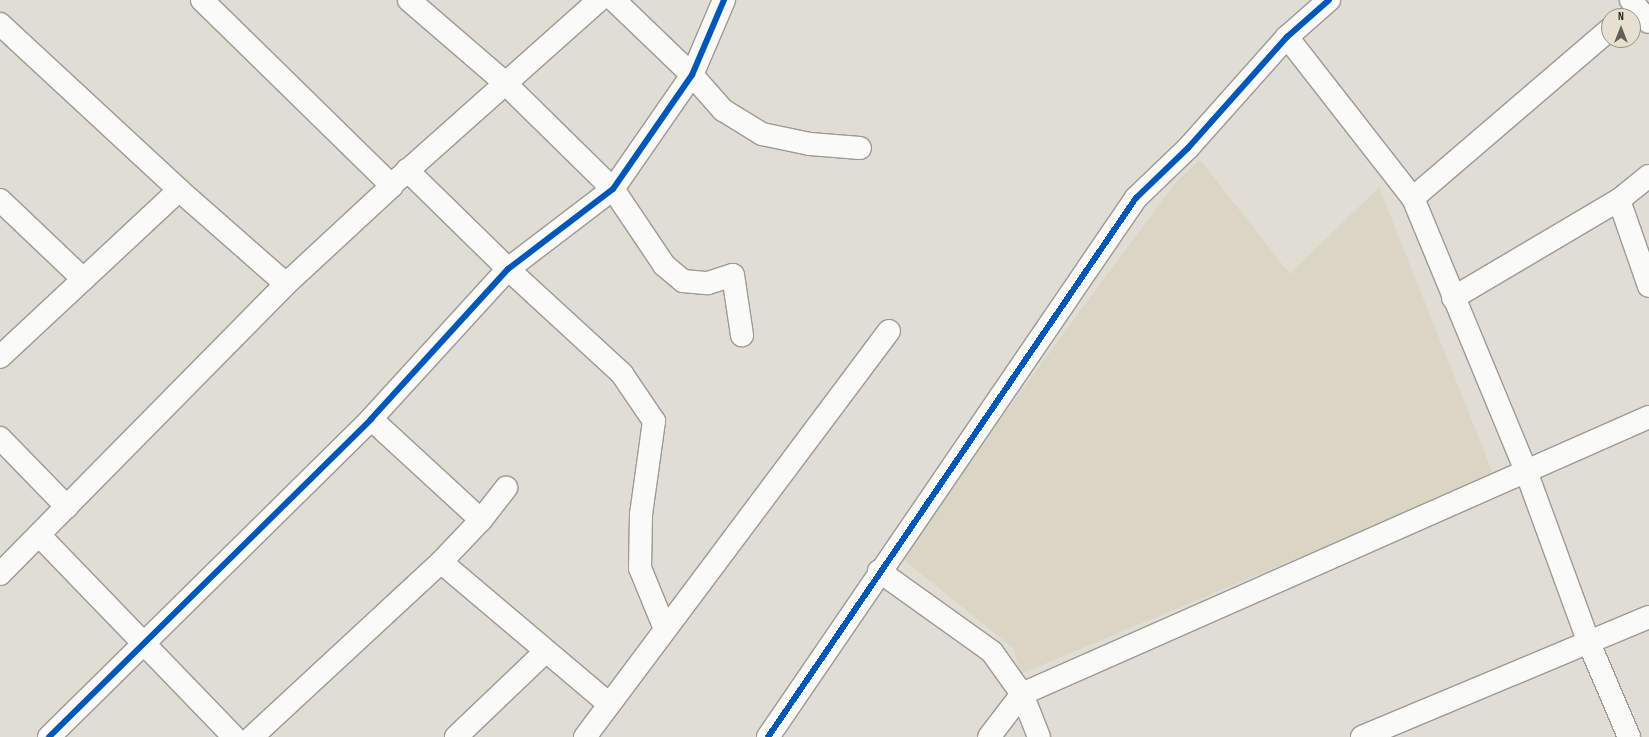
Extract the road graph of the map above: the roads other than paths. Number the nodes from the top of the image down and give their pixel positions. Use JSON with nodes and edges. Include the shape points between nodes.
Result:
{"nodes":[{"id":1,"x":202,"y":0,"type":"edge"},
{"id":2,"x":409,"y":0,"type":"edge"},
{"id":3,"x":599,"y":0,"type":"edge"},
{"id":4,"x":614,"y":0,"type":"edge"},
{"id":5,"x":724,"y":0,"type":"edge"},
{"id":6,"x":1329,"y":0,"type":"edge"},
{"id":7,"x":1,"y":29,"type":"edge"},
{"id":8,"x":1287,"y":37,"type":"junction"},
{"id":9,"x":1601,"y":37,"type":"edge"},
{"id":10,"x":692,"y":75,"type":"junction"},
{"id":11,"x":505,"y":83,"type":"junction"},
{"id":12,"x":860,"y":148,"type":"dead end"},
{"id":13,"x":407,"y":170,"type":"junction"},
{"id":14,"x":1649,"y":176,"type":"edge"},
{"id":15,"x":392,"y":186,"type":"junction"},
{"id":16,"x":613,"y":189,"type":"junction"},
{"id":17,"x":179,"y":190,"type":"junction"},
{"id":18,"x":1413,"y":198,"type":"junction"},
{"id":19,"x":0,"y":200,"type":"edge"},
{"id":20,"x":1619,"y":200,"type":"junction"},
{"id":21,"x":508,"y":269,"type":"junction"},
{"id":22,"x":83,"y":279,"type":"junction"},
{"id":23,"x":286,"y":284,"type":"junction"},
{"id":24,"x":1649,"y":286,"type":"edge"},
{"id":25,"x":1453,"y":298,"type":"junction"},
{"id":26,"x":888,"y":331,"type":"dead end"},
{"id":27,"x":742,"y":335,"type":"dead end"},
{"id":28,"x":0,"y":357,"type":"edge"},
{"id":29,"x":1649,"y":417,"type":"edge"},
{"id":30,"x":371,"y":419,"type":"junction"},
{"id":31,"x":0,"y":438,"type":"edge"},
{"id":32,"x":1526,"y":471,"type":"junction"},
{"id":33,"x":506,"y":488,"type":"dead end"},
{"id":34,"x":67,"y":507,"type":"junction"},
{"id":35,"x":481,"y":520,"type":"junction"},
{"id":36,"x":39,"y":535,"type":"junction"},
{"id":37,"x":441,"y":562,"type":"junction"},
{"id":38,"x":879,"y":571,"type":"junction"},
{"id":39,"x":0,"y":574,"type":"edge"},
{"id":40,"x":1649,"y":617,"type":"edge"},
{"id":41,"x":665,"y":629,"type":"junction"},
{"id":42,"x":1589,"y":643,"type":"junction"},
{"id":43,"x":142,"y":644,"type":"junction"},
{"id":44,"x":546,"y":651,"type":"junction"},
{"id":45,"x":1022,"y":694,"type":"junction"},
{"id":46,"x":609,"y":704,"type":"junction"},
{"id":47,"x":49,"y":737,"type":"edge"},
{"id":48,"x":234,"y":737,"type":"edge"},
{"id":49,"x":252,"y":737,"type":"edge"},
{"id":50,"x":456,"y":737,"type":"edge"},
{"id":51,"x":585,"y":737,"type":"edge"},
{"id":52,"x":768,"y":737,"type":"edge"},
{"id":53,"x":989,"y":737,"type":"edge"},
{"id":54,"x":1038,"y":737,"type":"edge"},
{"id":55,"x":1362,"y":737,"type":"edge"},
{"id":56,"x":1629,"y":737,"type":"edge"}],
"edges":[{"from":1,"to":15,"type":"street"},
{"from":2,"to":11,"type":"street"},
{"from":3,"to":11,"type":"street"},
{"from":4,"to":10,"type":"street"},
{"from":5,"to":10,"type":"street"},
{"from":6,"to":8,"type":"street"},
{"from":7,"to":17,"type":"street"},
{"from":8,"to":18,"type":"street"},
{"from":8,"to":38,"type":"street","via":[[1188,148],[1136,198]]},
{"from":9,"to":18,"type":"street"},
{"from":10,"to":12,"type":"street","via":[[723,110],[762,134],[810,144]]},
{"from":10,"to":16,"type":"street"},
{"from":11,"to":13,"type":"street"},
{"from":11,"to":16,"type":"street"},
{"from":13,"to":15,"type":"street"},
{"from":13,"to":21,"type":"street"},
{"from":14,"to":20,"type":"street"},
{"from":15,"to":23,"type":"street"},
{"from":16,"to":21,"type":"street"},
{"from":16,"to":27,"type":"street","via":[[664,265],[683,281],[708,283],[733,275]]},
{"from":17,"to":22,"type":"street"},
{"from":17,"to":23,"type":"street"},
{"from":18,"to":25,"type":"street"},
{"from":19,"to":22,"type":"street"},
{"from":20,"to":24,"type":"street"},
{"from":20,"to":25,"type":"street"},
{"from":21,"to":30,"type":"street"},
{"from":21,"to":41,"type":"street","via":[[622,374],[654,421],[641,514],[640,568]]},
{"from":22,"to":28,"type":"street"},
{"from":23,"to":34,"type":"street"},
{"from":25,"to":32,"type":"street"},
{"from":26,"to":41,"type":"street"},
{"from":29,"to":32,"type":"street"},
{"from":30,"to":35,"type":"street"},
{"from":30,"to":43,"type":"street"},
{"from":31,"to":34,"type":"street"},
{"from":32,"to":42,"type":"street"},
{"from":32,"to":45,"type":"street"},
{"from":33,"to":35,"type":"street"},
{"from":34,"to":36,"type":"street"},
{"from":35,"to":37,"type":"street"},
{"from":36,"to":39,"type":"street"},
{"from":36,"to":43,"type":"street"},
{"from":37,"to":44,"type":"street"},
{"from":37,"to":49,"type":"street"},
{"from":38,"to":45,"type":"street","via":[[992,652]]},
{"from":38,"to":52,"type":"street"},
{"from":40,"to":42,"type":"street"},
{"from":41,"to":46,"type":"street"},
{"from":42,"to":55,"type":"street"},
{"from":42,"to":56,"type":"street"},
{"from":43,"to":47,"type":"street"},
{"from":43,"to":48,"type":"street"},
{"from":44,"to":46,"type":"street"},
{"from":44,"to":50,"type":"street"},
{"from":45,"to":53,"type":"street"},
{"from":45,"to":54,"type":"street"},
{"from":46,"to":51,"type":"street"}]}
